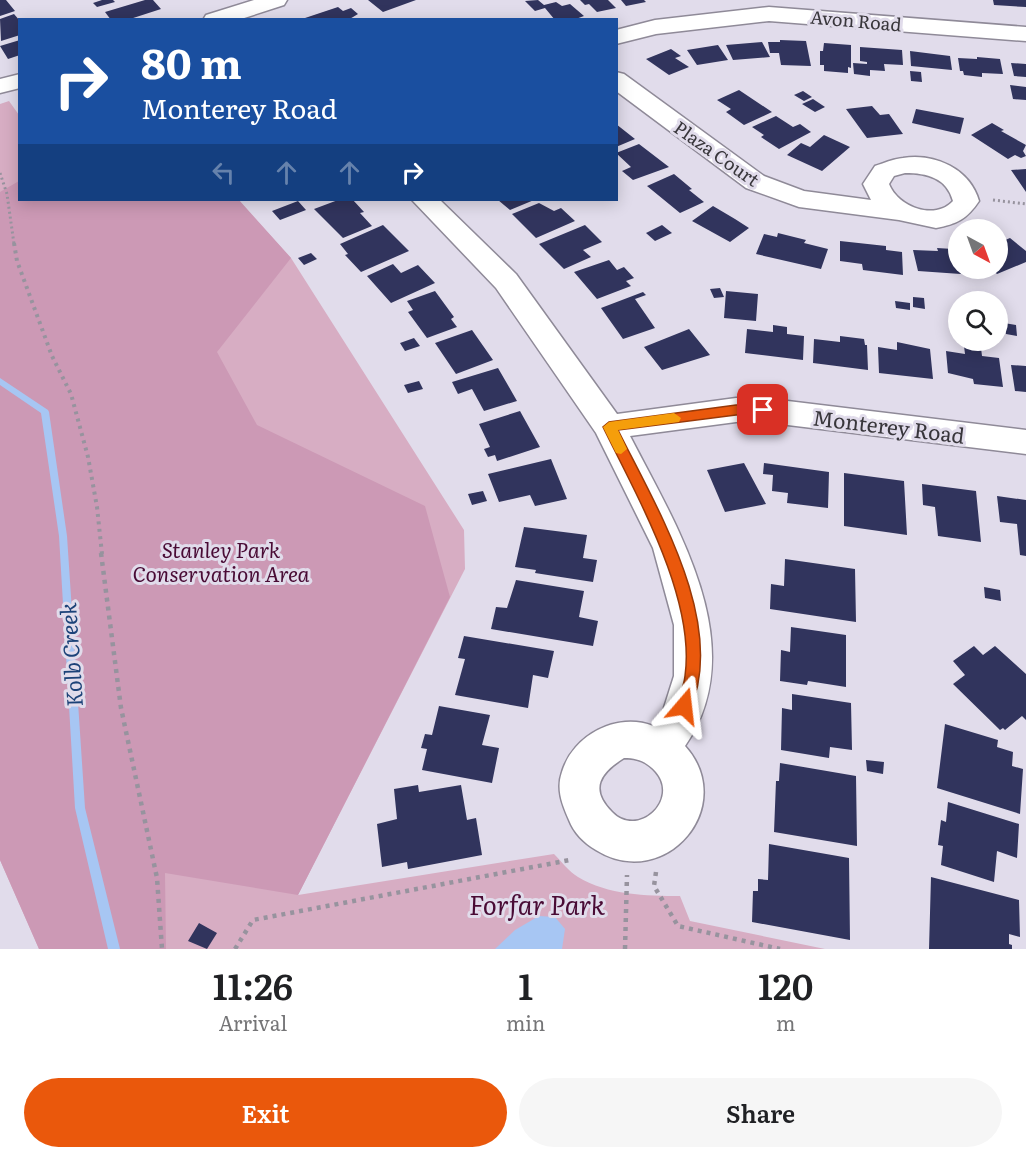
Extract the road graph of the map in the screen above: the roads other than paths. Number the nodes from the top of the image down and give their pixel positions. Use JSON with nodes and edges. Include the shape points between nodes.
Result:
{"nodes":[{"id":1,"x":276,"y":0,"type":"edge"},
{"id":2,"x":766,"y":7,"type":"edge"},
{"id":3,"x":226,"y":13,"type":"edge"},
{"id":4,"x":1026,"y":34,"type":"edge"},
{"id":5,"x":618,"y":36,"type":"edge"},
{"id":6,"x":618,"y":80,"type":"edge"},
{"id":7,"x":18,"y":82,"type":"edge"},
{"id":8,"x":0,"y":86,"type":"edge"},
{"id":9,"x":426,"y":201,"type":"edge"},
{"id":10,"x":900,"y":212,"type":"dead end"},
{"id":11,"x":609,"y":427,"type":"junction"},
{"id":12,"x":1026,"y":442,"type":"edge"},
{"id":13,"x":660,"y":749,"type":"junction"}],
"edges":[{"from":1,"to":3,"type":"street"},
{"from":2,"to":4,"type":"street","name":"Avon Road"},
{"from":2,"to":5,"type":"street","name":"Avon Road"},
{"from":6,"to":10,"type":"street","name":"Plaza Court","via":[[755,182],[800,199]]},
{"from":7,"to":8,"type":"street"},
{"from":9,"to":11,"type":"street","via":[[506,281]]},
{"from":11,"to":12,"type":"street","name":"Monterey Road","via":[[763,410]]},
{"from":11,"to":13,"type":"street","via":[[669,548],[692,626],[693,676],[679,722]]},
{"from":13,"to":13,"type":"street","via":[[644,741],[619,740],[596,750],[581,769],[578,787],[582,809],[609,836],[644,838],[683,809],[685,791],[681,774],[674,761]]}]}
